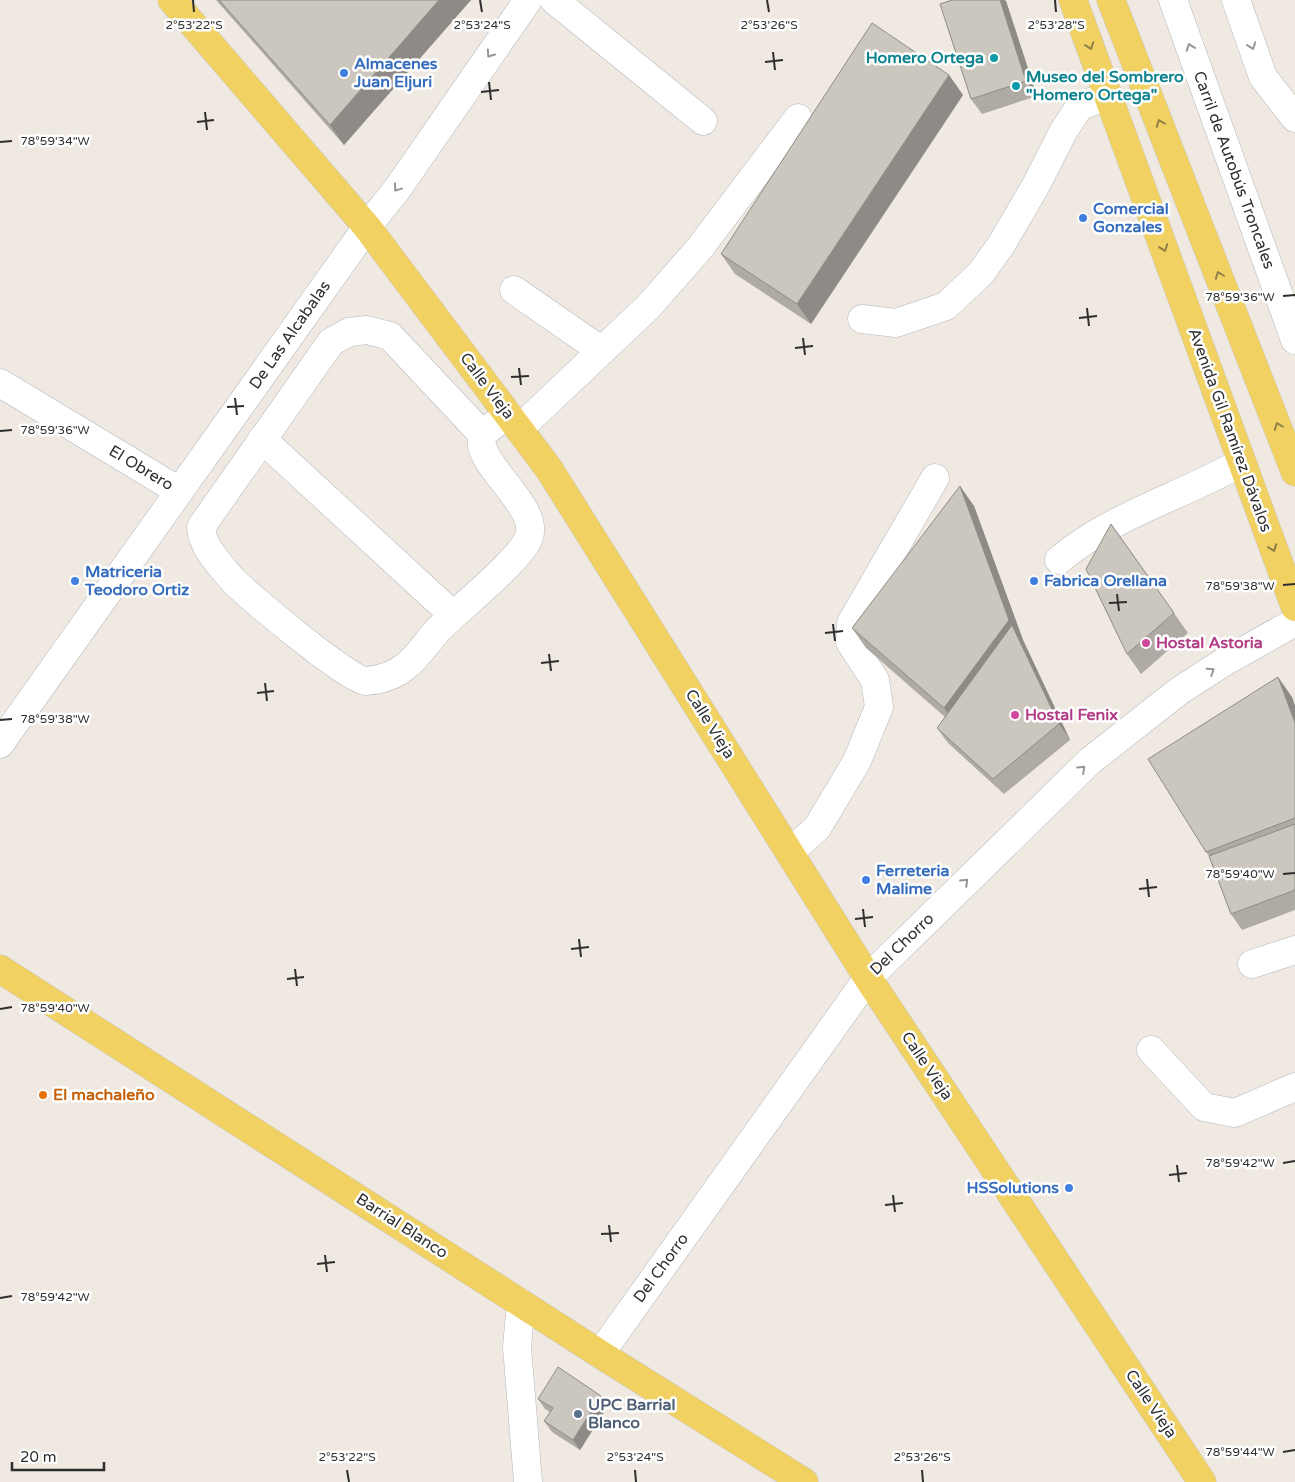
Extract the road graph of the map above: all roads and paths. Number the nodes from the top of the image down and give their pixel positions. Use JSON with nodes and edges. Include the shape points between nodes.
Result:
{"nodes":[{"id":1,"x":172,"y":0,"type":"edge"},
{"id":2,"x":528,"y":0,"type":"edge"},
{"id":3,"x":554,"y":0,"type":"edge"},
{"id":4,"x":1073,"y":0,"type":"edge"},
{"id":5,"x":1112,"y":0,"type":"edge"},
{"id":6,"x":1173,"y":0,"type":"edge"},
{"id":7,"x":1236,"y":0,"type":"edge"},
{"id":8,"x":1108,"y":95,"type":"junction"},
{"id":9,"x":798,"y":118,"type":"dead end"},
{"id":10,"x":1295,"y":118,"type":"edge"},
{"id":11,"x":703,"y":121,"type":"dead end"},
{"id":12,"x":366,"y":227,"type":"junction"},
{"id":13,"x":514,"y":290,"type":"dead end"},
{"id":14,"x":862,"y":319,"type":"dead end"},
{"id":15,"x":1295,"y":340,"type":"edge"},
{"id":16,"x":602,"y":351,"type":"junction"},
{"id":17,"x":0,"y":384,"type":"edge"},
{"id":18,"x":513,"y":422,"type":"junction"},
{"id":19,"x":482,"y":434,"type":"junction"},
{"id":20,"x":262,"y":439,"type":"junction"},
{"id":21,"x":1242,"y":462,"type":"junction"},
{"id":22,"x":1295,"y":472,"type":"edge"},
{"id":23,"x":935,"y":478,"type":"dead end"},
{"id":24,"x":179,"y":491,"type":"junction"},
{"id":25,"x":1059,"y":560,"type":"dead end"},
{"id":26,"x":1295,"y":607,"type":"edge"},
{"id":27,"x":453,"y":615,"type":"junction"},
{"id":28,"x":1295,"y":622,"type":"edge"},
{"id":29,"x":0,"y":744,"type":"edge"},
{"id":30,"x":790,"y":852,"type":"junction"},
{"id":31,"x":1295,"y":950,"type":"edge"},
{"id":32,"x":1252,"y":964,"type":"dead end"},
{"id":33,"x":0,"y":968,"type":"edge"},
{"id":34,"x":868,"y":978,"type":"junction"},
{"id":35,"x":1150,"y":1050,"type":"dead end"},
{"id":36,"x":1295,"y":1087,"type":"edge"},
{"id":37,"x":521,"y":1303,"type":"junction"},
{"id":38,"x":600,"y":1354,"type":"junction"},
{"id":39,"x":528,"y":1482,"type":"edge"},
{"id":40,"x":804,"y":1482,"type":"edge"},
{"id":41,"x":1202,"y":1482,"type":"edge"}],
"edges":[{"from":1,"to":12,"type":"main road","name":"Calle Vieja"},
{"from":2,"to":12,"type":"street","name":"De Las Alcabalas","one_way":true,"via":[[398,188]]},
{"from":3,"to":11,"type":"street"},
{"from":4,"to":8,"type":"main road","name":"Avenida Gil Ramírez Dávalos","one_way":true},
{"from":22,"to":5,"type":"main road","one_way":true},
{"from":15,"to":6,"type":"street","name":"Carril de Autobús Troncales","one_way":true},
{"from":7,"to":10,"type":"street","one_way":true,"via":[[1263,77]]},
{"from":8,"to":14,"type":"street","via":[[1079,107],[1001,245],[981,273],[946,306],[896,323]]},
{"from":8,"to":21,"type":"main road","name":"Avenida Gil Ramírez Dávalos","one_way":true},
{"from":9,"to":16,"type":"street","via":[[699,250],[648,307]]},
{"from":12,"to":18,"type":"main road","name":"Calle Vieja"},
{"from":12,"to":24,"type":"street","name":"De Las Alcabalas"},
{"from":13,"to":16,"type":"street"},
{"from":16,"to":18,"type":"street"},
{"from":17,"to":24,"type":"street","name":"El Obrero"},
{"from":18,"to":19,"type":"street"},
{"from":18,"to":30,"type":"main road","name":"Calle Vieja","via":[[549,469]]},
{"from":19,"to":20,"type":"street","via":[[390,336],[367,330],[349,332],[331,342]]},
{"from":19,"to":27,"type":"street","via":[[482,445],[490,462],[520,502],[529,525],[529,536],[517,554]]},
{"from":20,"to":27,"type":"street"},
{"from":20,"to":27,"type":"street","via":[[201,527],[201,539],[232,579],[324,657],[362,681],[383,680],[407,665]]},
{"from":21,"to":25,"type":"street","via":[[1075,546]]},
{"from":21,"to":26,"type":"main road","name":"Avenida Gil Ramírez Dávalos","one_way":true},
{"from":23,"to":30,"type":"street","via":[[851,623],[850,642],[875,680],[879,707],[857,761],[817,828]]},
{"from":24,"to":29,"type":"street","name":"De Las Alcabalas"},
{"from":34,"to":28,"type":"street","name":"Del Chorro","one_way":true,"via":[[1090,761],[1180,691]]},
{"from":30,"to":34,"type":"main road","name":"Calle Vieja"},
{"from":31,"to":32,"type":"street"},
{"from":33,"to":37,"type":"main road","name":"Barrial Blanco"},
{"from":34,"to":38,"type":"street","name":"Del Chorro"},
{"from":34,"to":41,"type":"main road","name":"Calle Vieja"},
{"from":35,"to":36,"type":"street","via":[[1204,1107],[1235,1113]]},
{"from":37,"to":38,"type":"main road","name":"Barrial Blanco"},
{"from":37,"to":39,"type":"street","via":[[517,1347]]},
{"from":38,"to":40,"type":"main road","name":"Barrial Blanco"}]}
